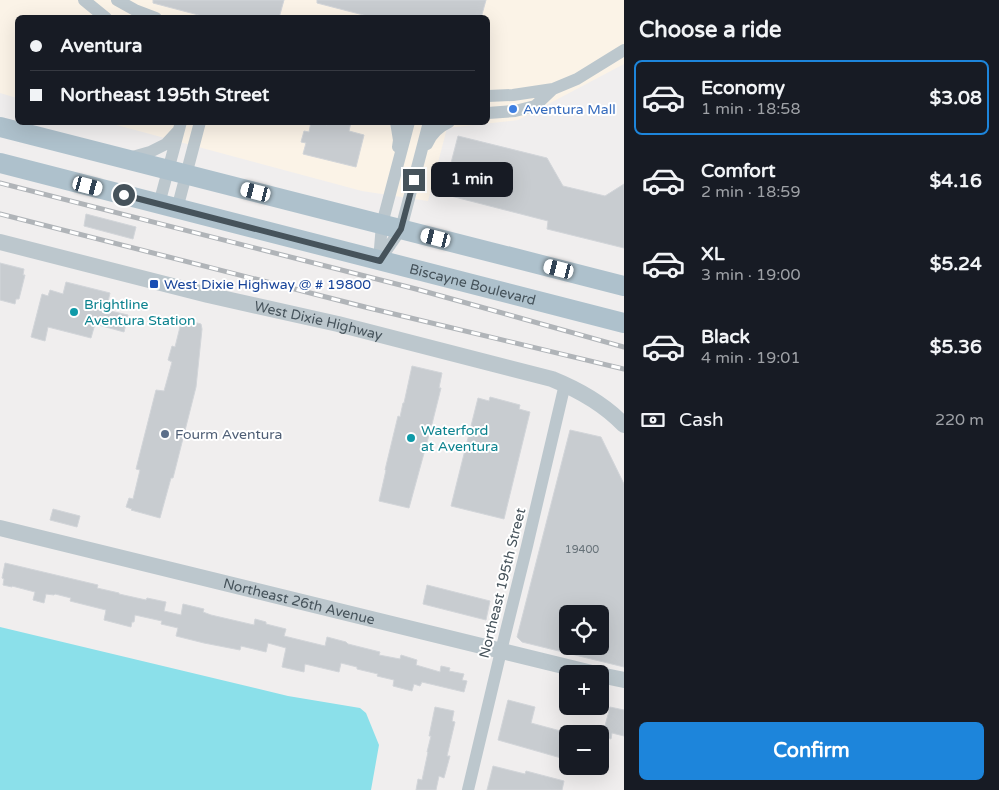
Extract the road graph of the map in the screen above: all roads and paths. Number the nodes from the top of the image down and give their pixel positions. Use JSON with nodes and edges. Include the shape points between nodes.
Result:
{"nodes":[{"id":1,"x":84,"y":0,"type":"edge"},
{"id":2,"x":117,"y":0,"type":"edge"},
{"id":3,"x":102,"y":15,"type":"edge"},
{"id":4,"x":148,"y":15,"type":"edge"},
{"id":5,"x":624,"y":50,"type":"edge"},
{"id":6,"x":553,"y":89,"type":"junction"},
{"id":7,"x":490,"y":96,"type":"edge"},
{"id":8,"x":490,"y":113,"type":"edge"},
{"id":9,"x":199,"y":125,"type":"edge"},
{"id":10,"x":396,"y":125,"type":"edge"},
{"id":11,"x":408,"y":125,"type":"edge"},
{"id":12,"x":428,"y":125,"type":"edge"},
{"id":13,"x":442,"y":125,"type":"edge"},
{"id":14,"x":0,"y":126,"type":"edge"},
{"id":15,"x":180,"y":126,"type":"edge"},
{"id":16,"x":126,"y":159,"type":"junction"},
{"id":17,"x":398,"y":162,"type":"junction"},
{"id":18,"x":0,"y":163,"type":"edge"},
{"id":19,"x":418,"y":165,"type":"junction"},
{"id":20,"x":177,"y":172,"type":"junction"},
{"id":21,"x":168,"y":206,"type":"junction"},
{"id":22,"x":382,"y":224,"type":"junction"},
{"id":23,"x":401,"y":229,"type":"junction"},
{"id":24,"x":0,"y":242,"type":"edge"},
{"id":25,"x":380,"y":261,"type":"junction"},
{"id":26,"x":624,"y":286,"type":"edge"},
{"id":27,"x":624,"y":323,"type":"edge"},
{"id":28,"x":565,"y":384,"type":"junction"},
{"id":29,"x":624,"y":425,"type":"edge"},
{"id":30,"x":0,"y":528,"type":"edge"},
{"id":31,"x":501,"y":651,"type":"junction"},
{"id":32,"x":559,"y":665,"type":"edge"},
{"id":33,"x":609,"y":677,"type":"edge"},
{"id":34,"x":624,"y":680,"type":"edge"},
{"id":35,"x":468,"y":790,"type":"edge"}],
"edges":[{"from":1,"to":3,"type":"street"},
{"from":2,"to":4,"type":"street"},
{"from":5,"to":6,"type":"street","via":[[577,79]]},
{"from":6,"to":7,"type":"street"},
{"from":6,"to":8,"type":"street","via":[[536,106]]},
{"from":9,"to":20,"type":"street"},
{"from":10,"to":17,"type":"street"},
{"from":11,"to":17,"type":"street"},
{"from":12,"to":19,"type":"street"},
{"from":13,"to":19,"type":"street","via":[[429,139]]},
{"from":14,"to":16,"type":"main road"},
{"from":15,"to":16,"type":"street","via":[[166,144]]},
{"from":15,"to":20,"type":"street"},
{"from":16,"to":20,"type":"main road"},
{"from":17,"to":22,"type":"street"},
{"from":18,"to":21,"type":"main road","name":"Biscayne Boulevard"},
{"from":19,"to":23,"type":"street"},
{"from":20,"to":21,"type":"street"},
{"from":20,"to":21,"type":"street"},
{"from":20,"to":22,"type":"main road"},
{"from":21,"to":25,"type":"main road","name":"Biscayne Boulevard"},
{"from":22,"to":23,"type":"main road"},
{"from":22,"to":25,"type":"street"},
{"from":23,"to":25,"type":"street"},
{"from":23,"to":26,"type":"main road"},
{"from":24,"to":28,"type":"street","name":"West Dixie Highway","via":[[338,324]]},
{"from":25,"to":27,"type":"main road","name":"Biscayne Boulevard"},
{"from":28,"to":29,"type":"street","name":"West Dixie Highway","via":[[598,402]]},
{"from":28,"to":31,"type":"street","name":"Northeast 195th Street"},
{"from":30,"to":31,"type":"street","name":"Northeast 26th Avenue"},
{"from":31,"to":32,"type":"street","name":"Northeast 26th Avenue"},
{"from":31,"to":35,"type":"street","name":"Northeast 195th Street"},
{"from":33,"to":34,"type":"street"}]}
